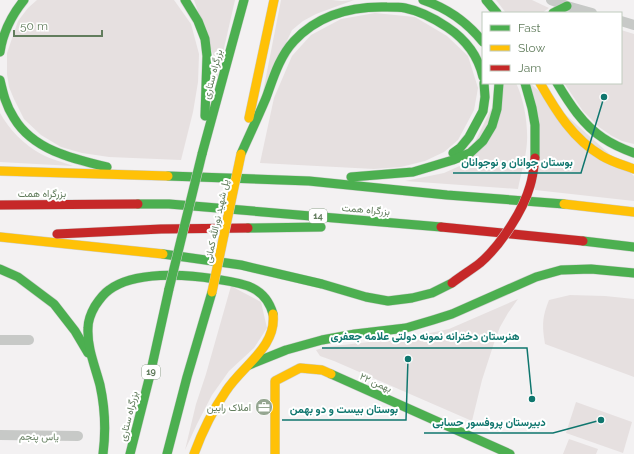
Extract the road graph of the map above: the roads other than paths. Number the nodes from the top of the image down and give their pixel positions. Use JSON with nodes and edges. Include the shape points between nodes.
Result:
{"nodes":[{"id":1,"x":24,"y":0,"type":"edge"},
{"id":2,"x":185,"y":0,"type":"edge"},
{"id":3,"x":244,"y":0,"type":"edge"},
{"id":4,"x":274,"y":0,"type":"edge"},
{"id":5,"x":423,"y":0,"type":"edge"},
{"id":6,"x":486,"y":0,"type":"edge"},
{"id":7,"x":555,"y":1,"type":"edge"},
{"id":8,"x":567,"y":6,"type":"junction"},
{"id":9,"x":496,"y":12,"type":"edge"},
{"id":10,"x":555,"y":12,"type":"edge"},
{"id":11,"x":588,"y":12,"type":"edge"},
{"id":12,"x":622,"y":21,"type":"edge"},
{"id":13,"x":634,"y":25,"type":"edge"},
{"id":14,"x":482,"y":41,"type":"edge"},
{"id":15,"x":0,"y":52,"type":"edge"},
{"id":16,"x":482,"y":69,"type":"edge"},
{"id":17,"x":0,"y":80,"type":"edge"},
{"id":18,"x":484,"y":84,"type":"edge"},
{"id":19,"x":499,"y":84,"type":"edge"},
{"id":20,"x":525,"y":84,"type":"edge"},
{"id":21,"x":541,"y":84,"type":"edge"},
{"id":22,"x":558,"y":84,"type":"edge"},
{"id":23,"x":634,"y":153,"type":"edge"},
{"id":24,"x":202,"y":154,"type":"junction"},
{"id":25,"x":241,"y":154,"type":"junction"},
{"id":26,"x":428,"y":168,"type":"junction"},
{"id":27,"x":634,"y":169,"type":"edge"},
{"id":28,"x":0,"y":172,"type":"edge"},
{"id":29,"x":140,"y":175,"type":"junction"},
{"id":30,"x":309,"y":181,"type":"junction"},
{"id":31,"x":0,"y":204,"type":"edge"},
{"id":32,"x":634,"y":212,"type":"edge"},
{"id":33,"x":424,"y":225,"type":"junction"},
{"id":34,"x":0,"y":236,"type":"edge"},
{"id":35,"x":634,"y":247,"type":"edge"},
{"id":36,"x":0,"y":270,"type":"edge"},
{"id":37,"x":634,"y":273,"type":"edge"},
{"id":38,"x":0,"y":340,"type":"edge"},
{"id":39,"x":29,"y":340,"type":"dead end"},
{"id":40,"x":249,"y":365,"type":"junction"},
{"id":41,"x":95,"y":366,"type":"junction"},
{"id":42,"x":0,"y":435,"type":"edge"},
{"id":43,"x":78,"y":436,"type":"dead end"},
{"id":44,"x":489,"y":449,"type":"edge"},
{"id":45,"x":103,"y":454,"type":"edge"},
{"id":46,"x":130,"y":454,"type":"edge"},
{"id":47,"x":167,"y":454,"type":"edge"},
{"id":48,"x":194,"y":454,"type":"edge"},
{"id":49,"x":275,"y":454,"type":"edge"},
{"id":50,"x":510,"y":454,"type":"edge"}],
"edges":[{"from":1,"to":15,"type":"main road","via":[[2,37]]},
{"from":2,"to":24,"type":"main road","via":[[198,20],[207,53]]},
{"from":3,"to":24,"type":"main road","name":"بزرگراه ستاری","number":"19"},
{"from":4,"to":25,"type":"main road"},
{"from":5,"to":14,"type":"main road","via":[[454,15]]},
{"from":6,"to":9,"type":"main road"},
{"from":7,"to":8,"type":"street"},
{"from":8,"to":10,"type":"main road"},
{"from":8,"to":11,"type":"street"},
{"from":12,"to":13,"type":"street"},
{"from":16,"to":25,"type":"main road","via":[[463,39],[424,14],[410,9],[384,6],[341,12],[315,24],[285,52]]},
{"from":17,"to":29,"type":"main road","via":[[9,110],[19,126],[34,140],[54,151],[80,160]]},
{"from":18,"to":26,"type":"main road","via":[[483,111],[469,137],[460,148]]},
{"from":19,"to":26,"type":"main road","via":[[497,110],[484,140],[461,158]]},
{"from":20,"to":34,"type":"main road","bridge":true,"via":[[535,125],[535,158],[525,198],[502,238],[488,255],[452,282],[432,293],[388,301],[241,265]]},
{"from":21,"to":27,"type":"main road","via":[[568,127],[583,141],[599,154]]},
{"from":22,"to":23,"type":"main road","via":[[584,122],[602,137]]},
{"from":24,"to":46,"type":"main road","name":"بزرگراه ستاری","number":"19","bridge":true},
{"from":25,"to":47,"type":"main road","name":"پل شهید نورالله کمانی","bridge":true,"via":[[212,292]]},
{"from":26,"to":30,"type":"main road"},
{"from":28,"to":29,"type":"main road","name":"بزرگراه همت"},
{"from":29,"to":30,"type":"main road","name":"بزرگراه همت"},
{"from":30,"to":32,"type":"main road","name":"بزرگراه همت"},
{"from":31,"to":33,"type":"main road","name":"بزرگراه همت","number":"14","via":[[169,204]]},
{"from":33,"to":34,"type":"main road","via":[[160,229]]},
{"from":33,"to":35,"type":"main road","name":"بزرگراه همت","number":"14"},
{"from":36,"to":41,"type":"main road","via":[[18,277],[54,304],[75,331]]},
{"from":37,"to":40,"type":"main road","via":[[591,269],[561,270],[536,277],[433,320],[406,328],[322,340],[286,350]]},
{"from":38,"to":39,"type":"street"},
{"from":40,"to":41,"type":"main road","via":[[272,330],[273,312],[267,300],[259,291],[249,286],[226,280],[171,275],[127,280],[110,288],[96,303],[88,321],[88,341]]},
{"from":40,"to":48,"type":"main road","via":[[227,389],[204,428]]},
{"from":41,"to":45,"type":"main road","via":[[104,406]]},
{"from":42,"to":43,"type":"street","name":"یاس پنجم"},
{"from":44,"to":49,"type":"main road","name":"۲۲ بهمن","via":[[322,370],[300,368],[276,381]]},
{"from":44,"to":50,"type":"main road","name":"۲۲ بهمن"}]}
